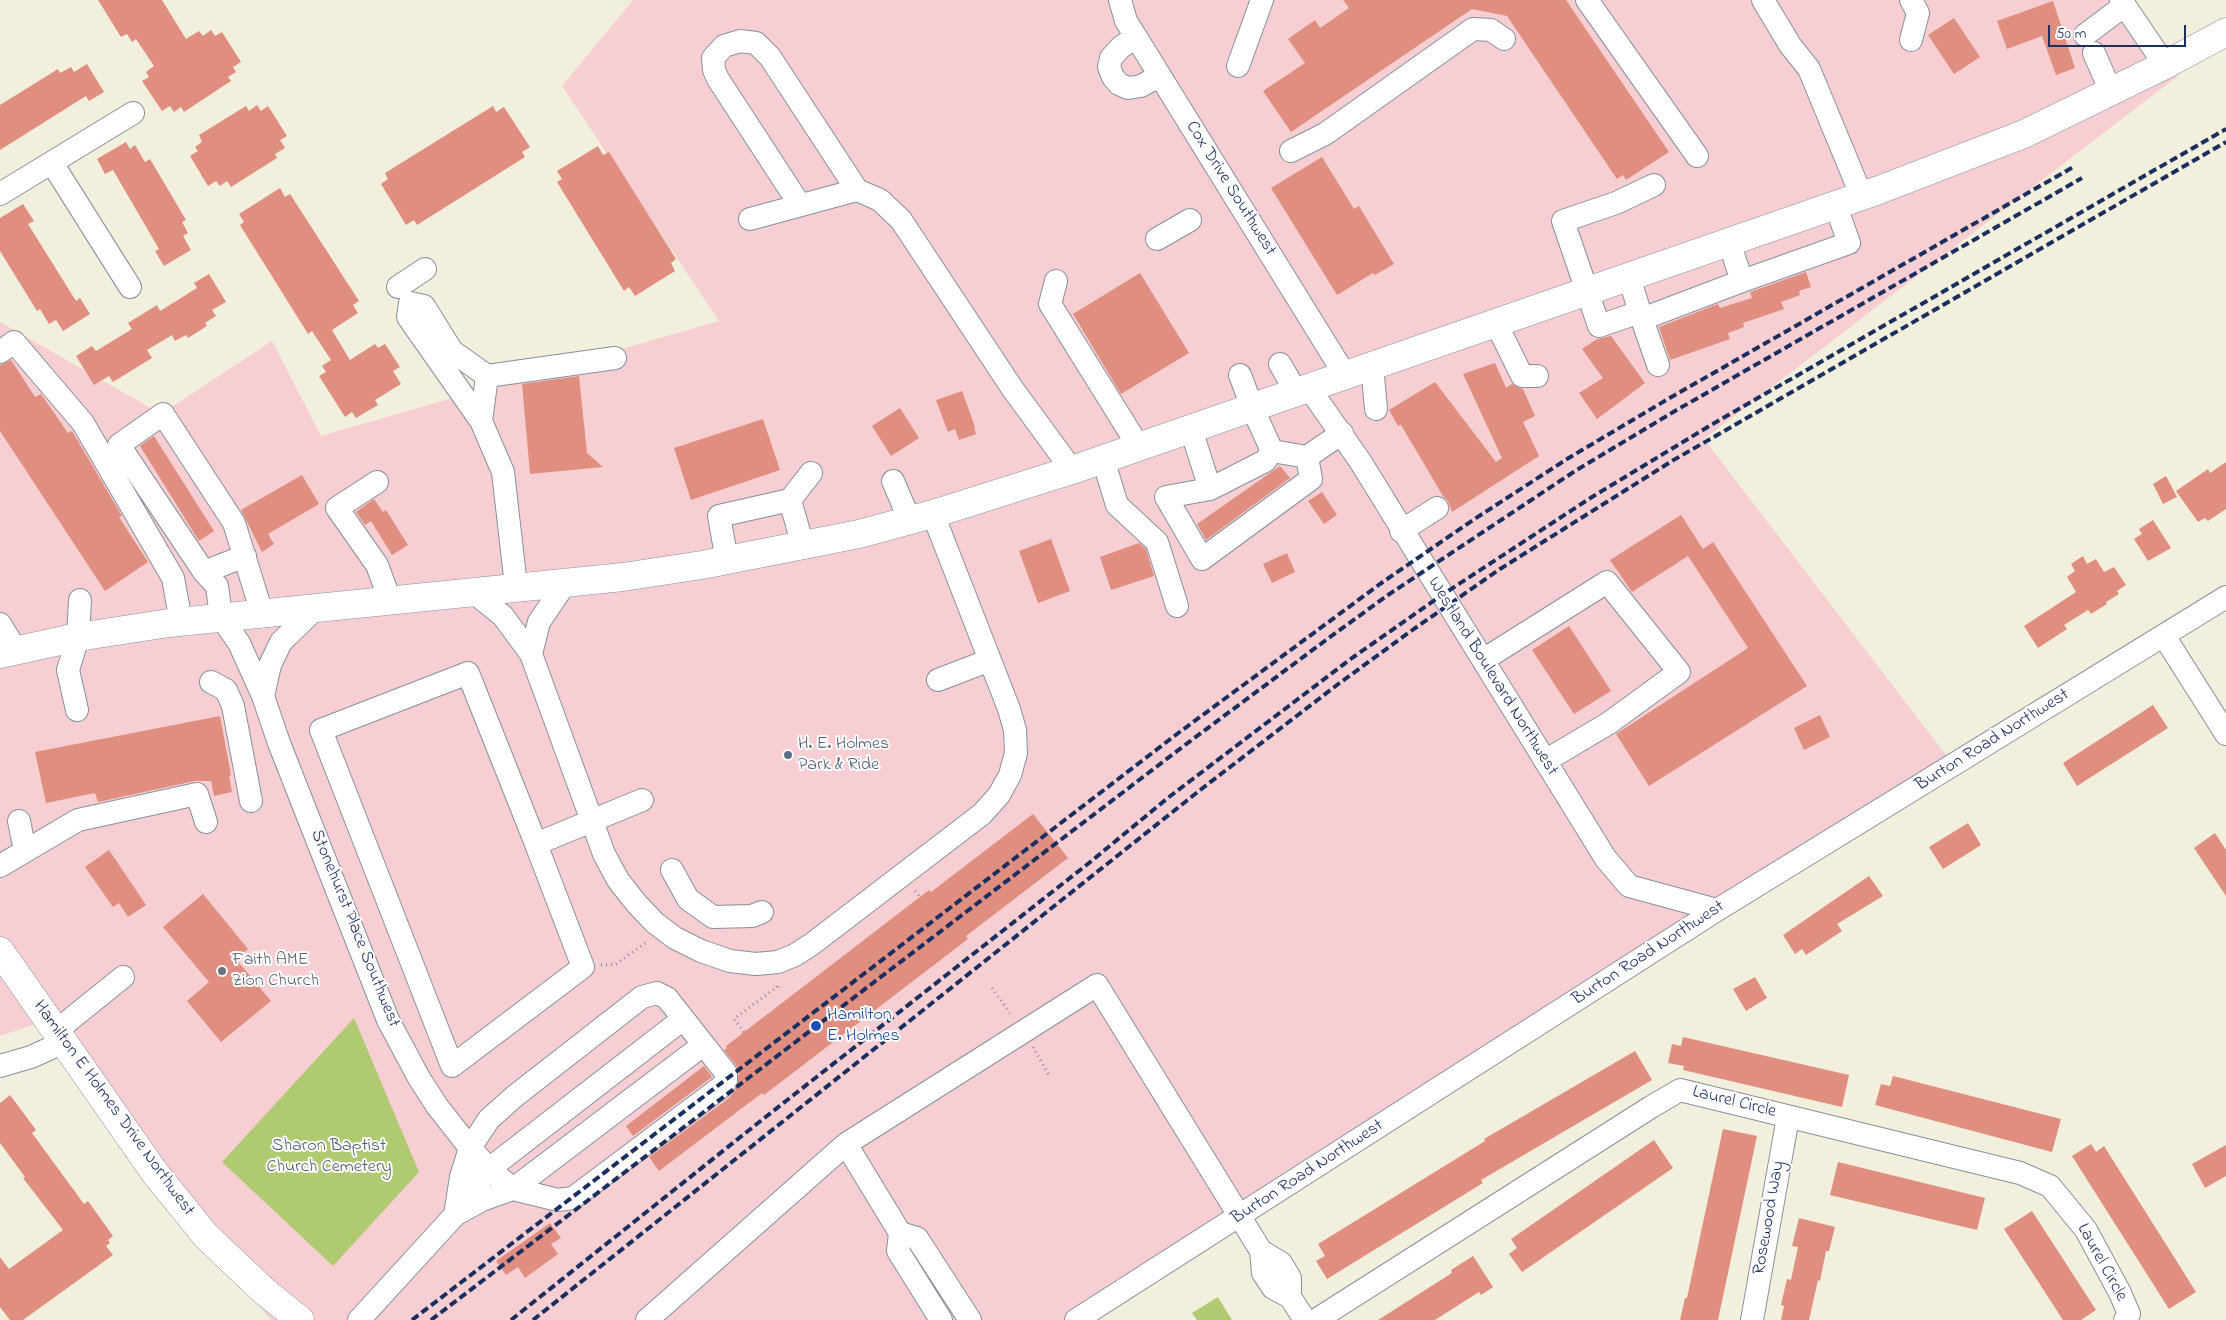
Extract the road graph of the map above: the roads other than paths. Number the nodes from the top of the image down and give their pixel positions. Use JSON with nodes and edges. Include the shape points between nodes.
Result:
{"nodes":[{"id":1,"x":1120,"y":0,"type":"edge"},
{"id":2,"x":1262,"y":0,"type":"edge"},
{"id":3,"x":1587,"y":0,"type":"edge"},
{"id":4,"x":1763,"y":0,"type":"edge"},
{"id":5,"x":1911,"y":0,"type":"edge"},
{"id":6,"x":2123,"y":3,"type":"edge"},
{"id":7,"x":2226,"y":32,"type":"edge"},
{"id":8,"x":1136,"y":38,"type":"junction"},
{"id":9,"x":1504,"y":39,"type":"dead end"},
{"id":10,"x":1911,"y":40,"type":"dead end"},
{"id":11,"x":2165,"y":65,"type":"junction"},
{"id":12,"x":1238,"y":66,"type":"dead end"},
{"id":13,"x":1159,"y":76,"type":"junction"},
{"id":14,"x":2111,"y":92,"type":"junction"},
{"id":15,"x":133,"y":113,"type":"dead end"},
{"id":16,"x":1291,"y":152,"type":"dead end"},
{"id":17,"x":1697,"y":156,"type":"dead end"},
{"id":18,"x":52,"y":163,"type":"junction"},
{"id":19,"x":1654,"y":185,"type":"dead end"},
{"id":20,"x":857,"y":190,"type":"junction"},
{"id":21,"x":0,"y":194,"type":"edge"},
{"id":22,"x":1862,"y":196,"type":"junction"},
{"id":23,"x":800,"y":205,"type":"junction"},
{"id":24,"x":1836,"y":206,"type":"junction"},
{"id":25,"x":750,"y":219,"type":"dead end"},
{"id":26,"x":1190,"y":220,"type":"dead end"},
{"id":27,"x":1157,"y":240,"type":"dead end"},
{"id":28,"x":1729,"y":242,"type":"junction"},
{"id":29,"x":425,"y":269,"type":"dead end"},
{"id":30,"x":1629,"y":277,"type":"junction"},
{"id":31,"x":1056,"y":281,"type":"dead end"},
{"id":32,"x":1742,"y":281,"type":"junction"},
{"id":33,"x":130,"y":287,"type":"dead end"},
{"id":34,"x":398,"y":287,"type":"dead end"},
{"id":35,"x":1587,"y":291,"type":"junction"},
{"id":36,"x":1641,"y":316,"type":"junction"},
{"id":37,"x":1496,"y":323,"type":"junction"},
{"id":38,"x":0,"y":352,"type":"edge"},
{"id":39,"x":615,"y":358,"type":"dead end"},
{"id":40,"x":1280,"y":364,"type":"dead end"},
{"id":41,"x":1372,"y":365,"type":"junction"},
{"id":42,"x":1658,"y":365,"type":"dead end"},
{"id":43,"x":1345,"y":375,"type":"junction"},
{"id":44,"x":487,"y":376,"type":"junction"},
{"id":45,"x":1240,"y":376,"type":"dead end"},
{"id":46,"x":1537,"y":376,"type":"dead end"},
{"id":47,"x":1302,"y":390,"type":"junction"},
{"id":48,"x":1252,"y":408,"type":"junction"},
{"id":49,"x":1376,"y":409,"type":"dead end"},
{"id":50,"x":482,"y":421,"type":"junction"},
{"id":51,"x":1190,"y":429,"type":"junction"},
{"id":52,"x":1342,"y":433,"type":"junction"},
{"id":53,"x":1139,"y":447,"type":"junction"},
{"id":54,"x":1272,"y":451,"type":"junction"},
{"id":55,"x":1307,"y":457,"type":"junction"},
{"id":56,"x":1103,"y":460,"type":"junction"},
{"id":57,"x":1072,"y":470,"type":"junction"},
{"id":58,"x":811,"y":473,"type":"dead end"},
{"id":59,"x":893,"y":481,"type":"dead end"},
{"id":60,"x":377,"y":482,"type":"dead end"},
{"id":61,"x":1210,"y":489,"type":"junction"},
{"id":62,"x":790,"y":500,"type":"junction"},
{"id":63,"x":1437,"y":508,"type":"dead end"},
{"id":64,"x":922,"y":518,"type":"junction"},
{"id":65,"x":1401,"y":531,"type":"junction"},
{"id":66,"x":803,"y":546,"type":"junction"},
{"id":67,"x":245,"y":556,"type":"junction"},
{"id":68,"x":728,"y":561,"type":"junction"},
{"id":69,"x":204,"y":572,"type":"junction"},
{"id":70,"x":566,"y":582,"type":"junction"},
{"id":71,"x":516,"y":586,"type":"junction"},
{"id":72,"x":472,"y":591,"type":"junction"},
{"id":73,"x":2226,"y":596,"type":"edge"},
{"id":74,"x":80,"y":600,"type":"dead end"},
{"id":75,"x":390,"y":600,"type":"junction"},
{"id":76,"x":1177,"y":606,"type":"dead end"},
{"id":77,"x":317,"y":607,"type":"junction"},
{"id":78,"x":262,"y":612,"type":"junction"},
{"id":79,"x":221,"y":617,"type":"junction"},
{"id":80,"x":181,"y":622,"type":"junction"},
{"id":81,"x":0,"y":624,"type":"edge"},
{"id":82,"x":2164,"y":636,"type":"junction"},
{"id":83,"x":78,"y":637,"type":"junction"},
{"id":84,"x":8,"y":652,"type":"edge"},
{"id":85,"x":530,"y":654,"type":"junction"},
{"id":86,"x":990,"y":660,"type":"junction"},
{"id":87,"x":1483,"y":660,"type":"junction"},
{"id":88,"x":938,"y":680,"type":"dead end"},
{"id":89,"x":210,"y":682,"type":"dead end"},
{"id":90,"x":263,"y":696,"type":"junction"},
{"id":91,"x":76,"y":710,"type":"dead end"},
{"id":92,"x":2226,"y":734,"type":"edge"},
{"id":93,"x":1545,"y":761,"type":"junction"},
{"id":94,"x":642,"y":800,"type":"dead end"},
{"id":95,"x":252,"y":801,"type":"dead end"},
{"id":96,"x":18,"y":821,"type":"dead end"},
{"id":97,"x":206,"y":822,"type":"dead end"},
{"id":98,"x":591,"y":822,"type":"junction"},
{"id":99,"x":536,"y":844,"type":"junction"},
{"id":100,"x":25,"y":851,"type":"junction"},
{"id":101,"x":0,"y":866,"type":"edge"},
{"id":102,"x":672,"y":870,"type":"dead end"},
{"id":103,"x":1717,"y":910,"type":"junction"},
{"id":104,"x":762,"y":912,"type":"dead end"},
{"id":105,"x":0,"y":950,"type":"edge"},
{"id":106,"x":123,"y":977,"type":"dead end"},
{"id":107,"x":683,"y":1019,"type":"junction"},
{"id":108,"x":60,"y":1037,"type":"junction"},
{"id":109,"x":703,"y":1045,"type":"junction"},
{"id":110,"x":0,"y":1066,"type":"edge"},
{"id":111,"x":1788,"y":1117,"type":"junction"},
{"id":112,"x":846,"y":1144,"type":"junction"},
{"id":113,"x":470,"y":1148,"type":"junction"},
{"id":114,"x":489,"y":1169,"type":"junction"},
{"id":115,"x":513,"y":1189,"type":"junction"},
{"id":116,"x":455,"y":1215,"type":"junction"},
{"id":117,"x":1240,"y":1216,"type":"junction"},
{"id":118,"x":900,"y":1233,"type":"junction"},
{"id":119,"x":300,"y":1320,"type":"edge"},
{"id":120,"x":359,"y":1320,"type":"edge"},
{"id":121,"x":646,"y":1320,"type":"edge"},
{"id":122,"x":941,"y":1320,"type":"edge"},
{"id":123,"x":970,"y":1320,"type":"edge"},
{"id":124,"x":1076,"y":1320,"type":"edge"},
{"id":125,"x":1305,"y":1320,"type":"edge"},
{"id":126,"x":1316,"y":1320,"type":"edge"},
{"id":127,"x":1752,"y":1320,"type":"edge"},
{"id":128,"x":2125,"y":1320,"type":"edge"}],
"edges":[{"from":1,"to":8,"type":"street","name":"Cox Drive Southwest","via":[[1126,21]]},
{"from":2,"to":12,"type":"street"},
{"from":3,"to":17,"type":"street"},
{"from":4,"to":22,"type":"street","via":[[1809,69]]},
{"from":5,"to":10,"type":"street","via":[[1918,13]]},
{"from":6,"to":11,"type":"street"},
{"from":6,"to":14,"type":"street","via":[[2090,44]]},
{"from":7,"to":11,"type":"main road"},
{"from":8,"to":13,"type":"street","name":"Cox Drive Southwest"},
{"from":8,"to":13,"type":"street","via":[[1111,58],[1108,67],[1112,77],[1128,88],[1141,86]]},
{"from":9,"to":16,"type":"street","via":[[1491,30],[1473,29],[1325,134]]},
{"from":11,"to":14,"type":"main road"},
{"from":13,"to":43,"type":"street","name":"Cox Drive Southwest"},
{"from":14,"to":22,"type":"main road","via":[[2024,134]]},
{"from":15,"to":18,"type":"street"},
{"from":18,"to":21,"type":"street"},
{"from":18,"to":33,"type":"street"},
{"from":19,"to":35,"type":"street","via":[[1616,203],[1563,221]]},
{"from":20,"to":23,"type":"street"},
{"from":20,"to":23,"type":"street","via":[[770,57],[756,43],[740,41],[724,46],[714,58],[718,79]]},
{"from":20,"to":57,"type":"street","via":[[880,200],[901,220],[1012,388]]},
{"from":22,"to":24,"type":"main road"},
{"from":23,"to":25,"type":"street"},
{"from":24,"to":28,"type":"main road"},
{"from":24,"to":32,"type":"street","via":[[1849,242]]},
{"from":26,"to":27,"type":"street"},
{"from":28,"to":30,"type":"main road"},
{"from":28,"to":32,"type":"street"},
{"from":29,"to":34,"type":"street"},
{"from":30,"to":35,"type":"main road"},
{"from":30,"to":36,"type":"street"},
{"from":31,"to":53,"type":"street","via":[[1050,304]]},
{"from":32,"to":36,"type":"street"},
{"from":35,"to":36,"type":"street","via":[[1599,326]]},
{"from":35,"to":37,"type":"main road"},
{"from":36,"to":42,"type":"street"},
{"from":37,"to":41,"type":"main road"},
{"from":37,"to":46,"type":"street","via":[[1522,376]]},
{"from":38,"to":80,"type":"street","via":[[14,342],[83,423],[173,578]]},
{"from":39,"to":44,"type":"street"},
{"from":40,"to":47,"type":"street","name":"Westland Boulevard Northwest"},
{"from":41,"to":43,"type":"main road"},
{"from":41,"to":49,"type":"street"},
{"from":43,"to":47,"type":"main road"},
{"from":44,"to":50,"type":"street"},
{"from":44,"to":50,"type":"street","via":[[445,357]]},
{"from":45,"to":48,"type":"street"},
{"from":47,"to":48,"type":"main road"},
{"from":47,"to":52,"type":"street","name":"Westland Boulevard Northwest"},
{"from":48,"to":51,"type":"main road"},
{"from":48,"to":54,"type":"street"},
{"from":50,"to":71,"type":"street","via":[[503,472]]},
{"from":51,"to":53,"type":"main road"},
{"from":51,"to":61,"type":"street"},
{"from":52,"to":55,"type":"street"},
{"from":52,"to":65,"type":"street","name":"Westland Boulevard Northwest"},
{"from":53,"to":56,"type":"main road"},
{"from":54,"to":55,"type":"street"},
{"from":54,"to":61,"type":"street","via":[[1265,461]]},
{"from":55,"to":61,"type":"street","via":[[1311,479],[1202,558],[1166,497]]},
{"from":56,"to":57,"type":"main road"},
{"from":56,"to":76,"type":"street","via":[[1117,505],[1157,542]]},
{"from":57,"to":64,"type":"main road"},
{"from":58,"to":62,"type":"street"},
{"from":59,"to":64,"type":"street"},
{"from":60,"to":75,"type":"street","via":[[337,508],[377,565]]},
{"from":62,"to":66,"type":"street"},
{"from":62,"to":68,"type":"street","via":[[719,516]]},
{"from":63,"to":65,"type":"street"},
{"from":64,"to":66,"type":"main road"},
{"from":64,"to":86,"type":"street"},
{"from":65,"to":87,"type":"street","name":"Westland Boulevard Northwest"},
{"from":66,"to":68,"type":"main road"},
{"from":67,"to":69,"type":"street"},
{"from":67,"to":69,"type":"street","via":[[234,523],[163,414],[119,445]]},
{"from":67,"to":78,"type":"street"},
{"from":68,"to":70,"type":"main road"},
{"from":69,"to":79,"type":"street","via":[[217,586]]},
{"from":70,"to":71,"type":"main road"},
{"from":70,"to":85,"type":"street","via":[[539,622]]},
{"from":71,"to":72,"type":"main road"},
{"from":72,"to":75,"type":"main road"},
{"from":72,"to":85,"type":"street","via":[[503,616]]},
{"from":73,"to":82,"type":"street","name":"Burton Road Northwest"},
{"from":74,"to":83,"type":"street"},
{"from":75,"to":77,"type":"main road"},
{"from":77,"to":78,"type":"main road"},
{"from":77,"to":90,"type":"street","via":[[281,642],[270,665]]},
{"from":78,"to":79,"type":"main road"},
{"from":79,"to":80,"type":"main road"},
{"from":79,"to":90,"type":"street","name":"Stonehurst Place Southwest","via":[[239,643]]},
{"from":80,"to":83,"type":"main road"},
{"from":81,"to":84,"type":"street"},
{"from":82,"to":92,"type":"street"},
{"from":82,"to":103,"type":"street","name":"Burton Road Northwest"},
{"from":83,"to":84,"type":"main road"},
{"from":83,"to":91,"type":"street","via":[[68,670]]},
{"from":85,"to":98,"type":"street"},
{"from":86,"to":88,"type":"street"},
{"from":86,"to":98,"type":"street","via":[[1015,730],[1016,753],[1010,775],[999,795],[982,814],[812,944],[778,962],[730,962],[701,952],[664,930],[618,880]]},
{"from":87,"to":93,"type":"street","name":"Westland Boulevard Northwest"},
{"from":87,"to":93,"type":"street","via":[[1607,582],[1679,672],[1609,723]]},
{"from":89,"to":95,"type":"street","via":[[226,690],[233,706]]},
{"from":90,"to":113,"type":"street","name":"Stonehurst Place Southwest","via":[[388,1020],[419,1078]]},
{"from":93,"to":103,"type":"street","name":"Westland Boulevard Northwest","via":[[1606,859],[1629,886]]},
{"from":94,"to":98,"type":"street"},
{"from":96,"to":100,"type":"street"},
{"from":97,"to":100,"type":"street","via":[[197,794],[78,820]]},
{"from":98,"to":99,"type":"street"},
{"from":99,"to":99,"type":"street","via":[[468,673],[321,730],[452,1066],[583,966]]},
{"from":100,"to":101,"type":"street"},
{"from":102,"to":104,"type":"street","via":[[688,899],[713,916],[752,916]]},
{"from":103,"to":117,"type":"street","name":"Burton Road Northwest"},
{"from":105,"to":108,"type":"main road","name":"Hamilton E Holmes Drive Northwest"},
{"from":106,"to":108,"type":"street"},
{"from":107,"to":109,"type":"street"},
{"from":107,"to":113,"type":"street","via":[[668,998],[658,993],[642,997],[515,1096],[490,1119]]},
{"from":107,"to":114,"type":"street"},
{"from":108,"to":110,"type":"street","via":[[31,1057]]},
{"from":108,"to":119,"type":"main road","name":"Hamilton E Holmes Drive Northwest","via":[[155,1173],[206,1236]]},
{"from":109,"to":115,"type":"street"},
{"from":109,"to":115,"type":"street","via":[[726,1073],[722,1088],[573,1198],[558,1200]]},
{"from":111,"to":126,"type":"street","name":"Laurel Circle","via":[[1680,1090]]},
{"from":111,"to":127,"type":"street","name":"Rosewood Way"},
{"from":111,"to":128,"type":"street","name":"Laurel Circle","via":[[2020,1173],[2050,1186],[2086,1230],[2120,1293],[2129,1314]]},
{"from":112,"to":117,"type":"street","via":[[1097,985]]},
{"from":112,"to":118,"type":"street"},
{"from":112,"to":121,"type":"street"},
{"from":113,"to":114,"type":"street","name":"Stonehurst Place Southwest"},
{"from":113,"to":116,"type":"street","via":[[461,1176]]},
{"from":114,"to":115,"type":"street","name":"Stonehurst Place Southwest"},
{"from":114,"to":116,"type":"street"},
{"from":115,"to":116,"type":"street","via":[[482,1200]]},
{"from":116,"to":120,"type":"street"},
{"from":117,"to":124,"type":"street","name":"Burton Road Northwest"},
{"from":117,"to":125,"type":"street","via":[[1261,1251],[1282,1263],[1290,1278],[1290,1297]]},
{"from":118,"to":122,"type":"street","via":[[898,1251]]},
{"from":118,"to":123,"type":"street","via":[[917,1238]]}]}
